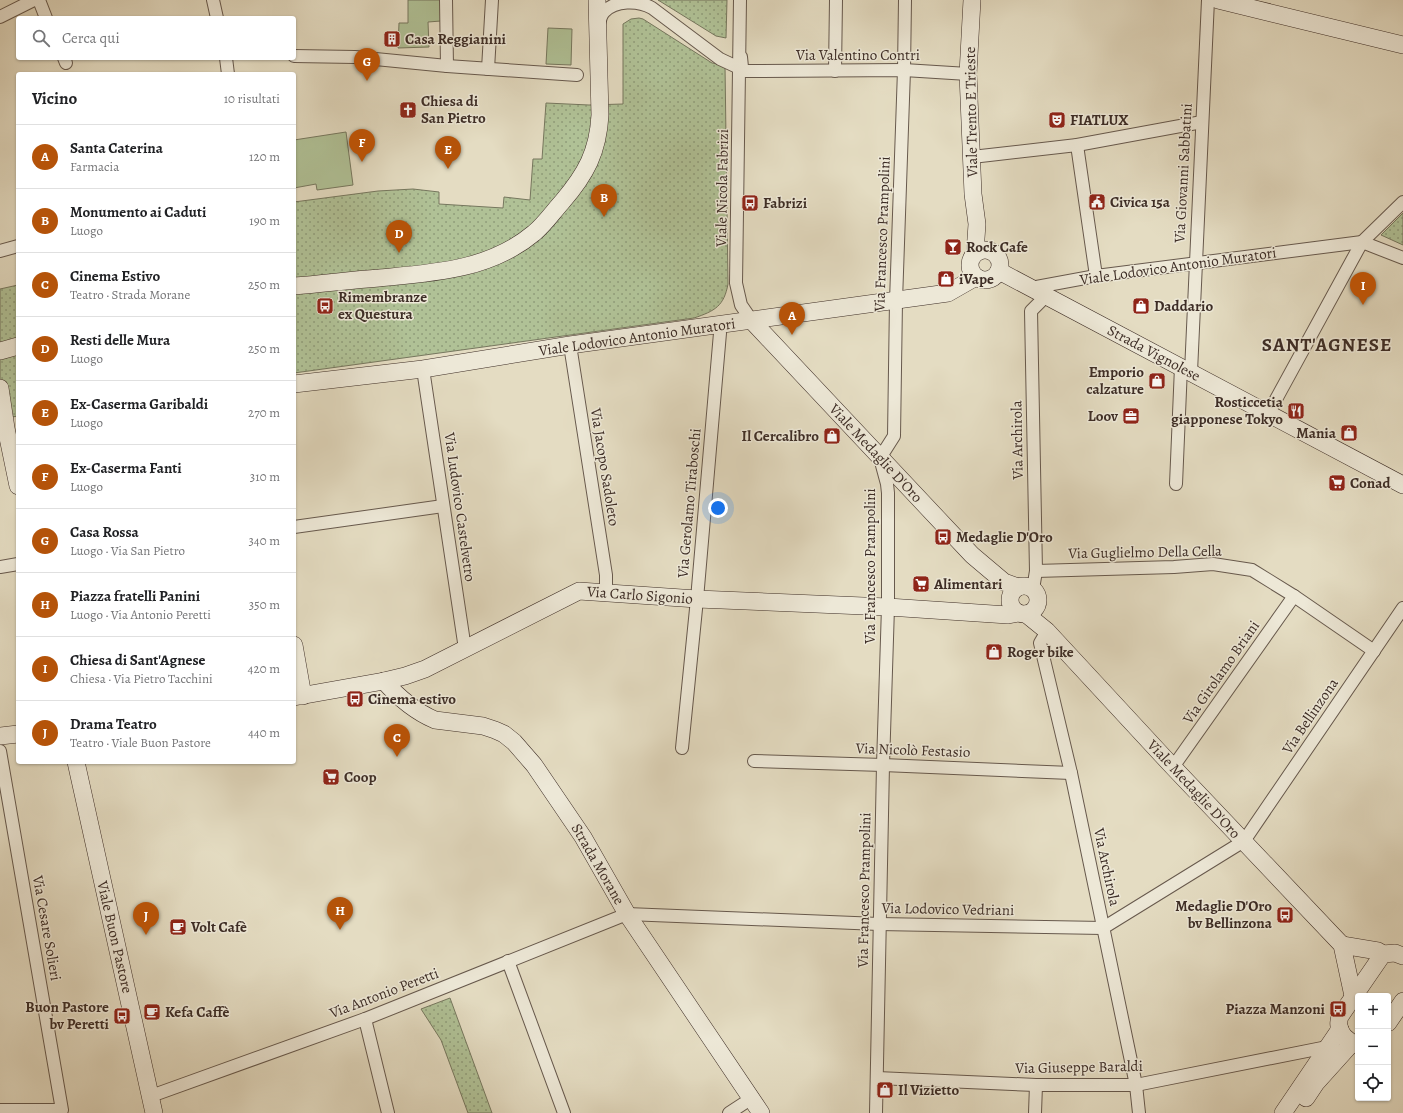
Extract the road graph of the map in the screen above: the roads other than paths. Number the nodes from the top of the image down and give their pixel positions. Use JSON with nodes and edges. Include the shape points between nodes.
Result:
{"nodes":[{"id":1,"x":34,"y":0,"type":"edge"},
{"id":2,"x":39,"y":0,"type":"edge"},
{"id":3,"x":213,"y":0,"type":"edge"},
{"id":4,"x":446,"y":0,"type":"edge"},
{"id":5,"x":492,"y":0,"type":"edge"},
{"id":6,"x":597,"y":0,"type":"edge"},
{"id":7,"x":740,"y":0,"type":"edge"},
{"id":8,"x":836,"y":0,"type":"edge"},
{"id":9,"x":905,"y":0,"type":"edge"},
{"id":10,"x":972,"y":0,"type":"edge"},
{"id":11,"x":1208,"y":0,"type":"edge"},
{"id":12,"x":1218,"y":0,"type":"edge"},
{"id":13,"x":45,"y":16,"type":"edge"},
{"id":14,"x":217,"y":16,"type":"edge"},
{"id":15,"x":0,"y":17,"type":"edge"},
{"id":16,"x":597,"y":27,"type":"junction"},
{"id":17,"x":1403,"y":45,"type":"edge"},
{"id":18,"x":296,"y":56,"type":"edge"},
{"id":19,"x":740,"y":56,"type":"junction"},
{"id":20,"x":226,"y":60,"type":"edge"},
{"id":21,"x":447,"y":66,"type":"junction"},
{"id":22,"x":488,"y":69,"type":"junction"},
{"id":23,"x":904,"y":70,"type":"junction"},
{"id":24,"x":748,"y":71,"type":"joint"},
{"id":25,"x":835,"y":71,"type":"junction"},
{"id":26,"x":228,"y":72,"type":"edge"},
{"id":27,"x":968,"y":74,"type":"junction"},
{"id":28,"x":577,"y":75,"type":"dead end"},
{"id":29,"x":1202,"y":122,"type":"junction"},
{"id":30,"x":1077,"y":145,"type":"junction"},
{"id":31,"x":972,"y":157,"type":"junction"},
{"id":32,"x":1403,"y":202,"type":"edge"},
{"id":33,"x":977,"y":224,"type":"junction"},
{"id":34,"x":1362,"y":242,"type":"junction"},
{"id":35,"x":16,"y":247,"type":"edge"},
{"id":36,"x":0,"y":251,"type":"edge"},
{"id":37,"x":993,"y":252,"type":"junction"},
{"id":38,"x":975,"y":253,"type":"junction"},
{"id":39,"x":1403,"y":258,"type":"edge"},
{"id":40,"x":1195,"y":263,"type":"junction"},
{"id":41,"x":999,"y":271,"type":"junction"},
{"id":42,"x":1096,"y":276,"type":"junction"},
{"id":43,"x":976,"y":277,"type":"junction"},
{"id":44,"x":296,"y":286,"type":"edge"},
{"id":45,"x":1039,"y":292,"type":"junction"},
{"id":46,"x":896,"y":301,"type":"junction"},
{"id":47,"x":752,"y":321,"type":"junction"},
{"id":48,"x":720,"y":333,"type":"dead end"},
{"id":49,"x":570,"y":345,"type":"junction"},
{"id":50,"x":16,"y":347,"type":"edge"},
{"id":51,"x":0,"y":351,"type":"edge"},
{"id":52,"x":423,"y":369,"type":"junction"},
{"id":53,"x":1186,"y":369,"type":"junction"},
{"id":54,"x":296,"y":384,"type":"edge"},
{"id":55,"x":0,"y":388,"type":"edge"},
{"id":56,"x":1268,"y":414,"type":"junction"},
{"id":57,"x":8,"y":428,"type":"edge"},
{"id":58,"x":880,"y":458,"type":"junction"},
{"id":59,"x":16,"y":474,"type":"edge"},
{"id":60,"x":1176,"y":484,"type":"dead end"},
{"id":61,"x":1403,"y":485,"type":"edge"},
{"id":62,"x":443,"y":506,"type":"junction"},
{"id":63,"x":296,"y":528,"type":"edge"},
{"id":64,"x":16,"y":564,"type":"edge"},
{"id":65,"x":0,"y":567,"type":"edge"},
{"id":66,"x":1036,"y":570,"type":"junction"},
{"id":67,"x":606,"y":593,"type":"junction"},
{"id":68,"x":1294,"y":596,"type":"junction"},
{"id":69,"x":1020,"y":598,"type":"junction"},
{"id":70,"x":697,"y":599,"type":"junction"},
{"id":71,"x":888,"y":607,"type":"junction"},
{"id":72,"x":1403,"y":608,"type":"edge"},
{"id":73,"x":1048,"y":631,"type":"junction"},
{"id":74,"x":465,"y":649,"type":"junction"},
{"id":75,"x":1374,"y":651,"type":"junction"},
{"id":76,"x":296,"y":671,"type":"edge"},
{"id":77,"x":384,"y":681,"type":"junction"},
{"id":78,"x":298,"y":697,"type":"edge"},
{"id":79,"x":16,"y":734,"type":"edge"},
{"id":80,"x":0,"y":736,"type":"edge"},
{"id":81,"x":682,"y":748,"type":"dead end"},
{"id":82,"x":0,"y":751,"type":"edge"},
{"id":83,"x":754,"y":761,"type":"dead end"},
{"id":84,"x":76,"y":764,"type":"edge"},
{"id":85,"x":883,"y":765,"type":"junction"},
{"id":86,"x":1173,"y":767,"type":"junction"},
{"id":87,"x":1071,"y":773,"type":"junction"},
{"id":88,"x":1244,"y":841,"type":"junction"},
{"id":89,"x":627,"y":914,"type":"junction"},
{"id":90,"x":879,"y":924,"type":"junction"},
{"id":91,"x":1103,"y":928,"type":"junction"},
{"id":92,"x":1342,"y":945,"type":"junction"},
{"id":93,"x":1383,"y":954,"type":"junction"},
{"id":94,"x":1403,"y":956,"type":"edge"},
{"id":95,"x":508,"y":961,"type":"junction"},
{"id":96,"x":1353,"y":996,"type":"junction"},
{"id":97,"x":1403,"y":1001,"type":"edge"},
{"id":98,"x":365,"y":1019,"type":"junction"},
{"id":99,"x":1391,"y":1019,"type":"edge"},
{"id":100,"x":1340,"y":1029,"type":"junction"},
{"id":101,"x":1355,"y":1044,"type":"edge"},
{"id":102,"x":1327,"y":1047,"type":"junction"},
{"id":103,"x":877,"y":1078,"type":"junction"},
{"id":104,"x":1036,"y":1085,"type":"junction"},
{"id":105,"x":1136,"y":1085,"type":"junction"},
{"id":106,"x":151,"y":1096,"type":"junction"},
{"id":107,"x":752,"y":1098,"type":"junction"},
{"id":108,"x":0,"y":1110,"type":"edge"},
{"id":109,"x":154,"y":1113,"type":"edge"},
{"id":110,"x":388,"y":1113,"type":"edge"},
{"id":111,"x":564,"y":1113,"type":"edge"},
{"id":112,"x":729,"y":1113,"type":"edge"},
{"id":113,"x":760,"y":1113,"type":"edge"},
{"id":114,"x":876,"y":1113,"type":"edge"},
{"id":115,"x":1035,"y":1113,"type":"edge"},
{"id":116,"x":1139,"y":1113,"type":"edge"},
{"id":117,"x":1283,"y":1113,"type":"edge"},
{"id":118,"x":1295,"y":1113,"type":"edge"}],
"edges":[{"from":1,"to":15,"type":"street"},
{"from":2,"to":13,"type":"street"},
{"from":3,"to":14,"type":"street"},
{"from":4,"to":21,"type":"street"},
{"from":5,"to":22,"type":"street"},
{"from":6,"to":16,"type":"street"},
{"from":7,"to":19,"type":"street","name":"Viale Nicola Fabrizi"},
{"from":8,"to":25,"type":"street"},
{"from":9,"to":23,"type":"street","name":"Via Francesco Prampolini"},
{"from":10,"to":27,"type":"street","name":"Viale Trento E Trieste"},
{"from":11,"to":29,"type":"street","name":"Via Giovanni Sabbatini"},
{"from":12,"to":17,"type":"street"},
{"from":16,"to":19,"type":"street","via":[[602,15],[610,7],[622,3],[639,3],[652,8],[720,59],[735,66]]},
{"from":16,"to":44,"type":"street","via":[[599,133],[591,158],[581,177],[534,233],[512,248],[482,262],[444,272]]},
{"from":18,"to":21,"type":"street","via":[[355,57]]},
{"from":19,"to":24,"type":"street","name":"Viale Nicola Fabrizi","via":[[742,67]]},
{"from":19,"to":47,"type":"street","name":"Viale Nicola Fabrizi","via":[[736,283],[741,305]]},
{"from":20,"to":26,"type":"street"},
{"from":21,"to":22,"type":"street"},
{"from":22,"to":28,"type":"street"},
{"from":23,"to":25,"type":"street","name":"Via Valentino Contri"},
{"from":23,"to":27,"type":"street","name":"Via Valentino Contri"},
{"from":23,"to":46,"type":"street","name":"Via Francesco Prampolini"},
{"from":24,"to":25,"type":"street","name":"Via Valentino Contri"},
{"from":27,"to":31,"type":"street","name":"Viale Trento E Trieste"},
{"from":29,"to":30,"type":"street"},
{"from":29,"to":40,"type":"street","name":"Via Giovanni Sabbatini"},
{"from":30,"to":31,"type":"street"},
{"from":30,"to":42,"type":"street"},
{"from":31,"to":33,"type":"street","name":"Viale Trento E Trieste"},
{"from":32,"to":34,"type":"street"},
{"from":33,"to":37,"type":"street","name":"Viale Trento E Trieste"},
{"from":33,"to":38,"type":"street","name":"Viale Trento E Trieste"},
{"from":34,"to":39,"type":"street"},
{"from":34,"to":40,"type":"street","name":"Viale Lodovico Antonio Muratori"},
{"from":34,"to":56,"type":"street"},
{"from":35,"to":36,"type":"street"},
{"from":37,"to":38,"type":"street","via":[[984,249]]},
{"from":37,"to":41,"type":"street","via":[[1000,262]]},
{"from":38,"to":43,"type":"street","via":[[970,265]]},
{"from":40,"to":42,"type":"street","name":"Viale Lodovico Antonio Muratori"},
{"from":40,"to":53,"type":"street","name":"Via Giovanni Sabbatini"},
{"from":41,"to":43,"type":"street","name":"Viale Lodovico Antonio Muratori","via":[[989,279]]},
{"from":41,"to":45,"type":"street"},
{"from":42,"to":45,"type":"street","name":"Viale Lodovico Antonio Muratori"},
{"from":43,"to":46,"type":"street","name":"Viale Lodovico Antonio Muratori","via":[[948,293]]},
{"from":45,"to":53,"type":"street","name":"Strada Vignolese"},
{"from":45,"to":66,"type":"street","name":"Via Archirola","via":[[1031,311]]},
{"from":46,"to":47,"type":"street","name":"Viale Lodovico Antonio Muratori"},
{"from":46,"to":58,"type":"street","name":"Via Francesco Prampolini","via":[[894,436]]},
{"from":47,"to":49,"type":"street","name":"Viale Lodovico Antonio Muratori"},
{"from":47,"to":58,"type":"street","name":"Viale Medaglie D'Oro"},
{"from":48,"to":70,"type":"street","name":"Via Gerolamo Tiraboschi"},
{"from":49,"to":52,"type":"street","name":"Viale Lodovico Antonio Muratori"},
{"from":49,"to":67,"type":"street","name":"Via Jacopo Sadoleto","via":[[606,575]]},
{"from":50,"to":51,"type":"street"},
{"from":52,"to":54,"type":"street","name":"Viale Lodovico Antonio Muratori"},
{"from":52,"to":62,"type":"street","name":"Via Ludovico Castelvetro"},
{"from":53,"to":56,"type":"street","name":"Strada Vignolese"},
{"from":53,"to":60,"type":"street","name":"Via Giovanni Sabbatini"},
{"from":55,"to":57,"type":"street"},
{"from":56,"to":61,"type":"street","name":"Strada Vignolese"},
{"from":57,"to":59,"type":"street"},
{"from":58,"to":69,"type":"street","name":"Viale Medaglie D'Oro","via":[[972,555]]},
{"from":58,"to":71,"type":"street","name":"Via Francesco Prampolini","via":[[888,492]]},
{"from":62,"to":63,"type":"street"},
{"from":62,"to":74,"type":"street","name":"Via Ludovico Castelvetro"},
{"from":64,"to":65,"type":"street"},
{"from":66,"to":68,"type":"street","name":"Via Guglielmo Della Cella","via":[[1213,564],[1252,570]]},
{"from":66,"to":69,"type":"street","name":"Via Archirola"},
{"from":67,"to":70,"type":"street","name":"Via Carlo Sigonio"},
{"from":67,"to":74,"type":"street","name":"Via Carlo Sigonio","via":[[579,591]]},
{"from":68,"to":75,"type":"street","name":"Via Guglielmo Della Cella"},
{"from":68,"to":86,"type":"street","name":"Via Girolamo Briani"},
{"from":69,"to":71,"type":"street","name":"Via Carlo Sigonio","via":[[1008,615]]},
{"from":69,"to":73,"type":"street","name":"Viale Medaglie D'Oro"},
{"from":70,"to":71,"type":"street","name":"Via Carlo Sigonio"},
{"from":70,"to":81,"type":"street","name":"Via Gerolamo Tiraboschi"},
{"from":71,"to":85,"type":"street","name":"Via Francesco Prampolini"},
{"from":72,"to":75,"type":"street","name":"Via Bellinzona"},
{"from":73,"to":86,"type":"street","name":"Viale Medaglie D'Oro"},
{"from":73,"to":87,"type":"street","name":"Via Archirola","via":[[1040,643]]},
{"from":74,"to":77,"type":"street","name":"Via Carlo Sigonio","via":[[425,669]]},
{"from":75,"to":88,"type":"street","name":"Via Bellinzona"},
{"from":76,"to":78,"type":"street"},
{"from":77,"to":78,"type":"street","name":"Via Carlo Sigonio"},
{"from":77,"to":89,"type":"street","name":"Strada Morane","via":[[408,705],[428,717],[483,726],[504,734],[514,742],[534,765],[571,820]]},
{"from":79,"to":80,"type":"street"},
{"from":82,"to":108,"type":"street","name":"Via Cesare Solieri","via":[[62,1110]]},
{"from":83,"to":85,"type":"street","name":"Via Nicolò Festasio"},
{"from":84,"to":106,"type":"street","name":"Viale Buon Pastore"},
{"from":85,"to":87,"type":"street","name":"Via Nicolò Festasio"},
{"from":85,"to":90,"type":"street","name":"Via Francesco Prampolini"},
{"from":86,"to":88,"type":"street","name":"Viale Medaglie D'Oro"},
{"from":87,"to":91,"type":"street","name":"Via Archirola"},
{"from":88,"to":91,"type":"street"},
{"from":88,"to":92,"type":"street","name":"Viale Medaglie D'Oro"},
{"from":89,"to":90,"type":"street","name":"Via Lodovico Vedriani"},
{"from":89,"to":95,"type":"street","name":"Via Antonio Peretti"},
{"from":89,"to":107,"type":"street","name":"Strada Morane"},
{"from":90,"to":91,"type":"street","name":"Via Lodovico Vedriani"},
{"from":90,"to":103,"type":"street","name":"Via Francesco Prampolini"},
{"from":91,"to":105,"type":"street","name":"Via Archirola"},
{"from":92,"to":93,"type":"street"},
{"from":92,"to":96,"type":"street"},
{"from":93,"to":94,"type":"street","via":[[1395,953]]},
{"from":93,"to":96,"type":"street"},
{"from":95,"to":98,"type":"street","name":"Via Antonio Peretti"},
{"from":95,"to":111,"type":"street"},
{"from":96,"to":100,"type":"street","via":[[1339,1020]]},
{"from":97,"to":99,"type":"street"},
{"from":98,"to":106,"type":"street","name":"Via Antonio Peretti"},
{"from":98,"to":110,"type":"street"},
{"from":100,"to":101,"type":"street","via":[[1344,1037]]},
{"from":100,"to":102,"type":"street"},
{"from":101,"to":118,"type":"street","via":[[1316,1083]]},
{"from":102,"to":105,"type":"street","name":"Via Giuseppe Baraldi"},
{"from":102,"to":117,"type":"street"},
{"from":103,"to":104,"type":"street","name":"Via Giuseppe Baraldi"},
{"from":103,"to":114,"type":"street","name":"Via Francesco Prampolini"},
{"from":104,"to":105,"type":"street","name":"Via Giuseppe Baraldi"},
{"from":104,"to":115,"type":"street"},
{"from":105,"to":116,"type":"street","name":"Via Archirola"},
{"from":106,"to":109,"type":"street","name":"Viale Buon Pastore"},
{"from":107,"to":112,"type":"street"},
{"from":107,"to":113,"type":"street","name":"Strada Morane"}]}
